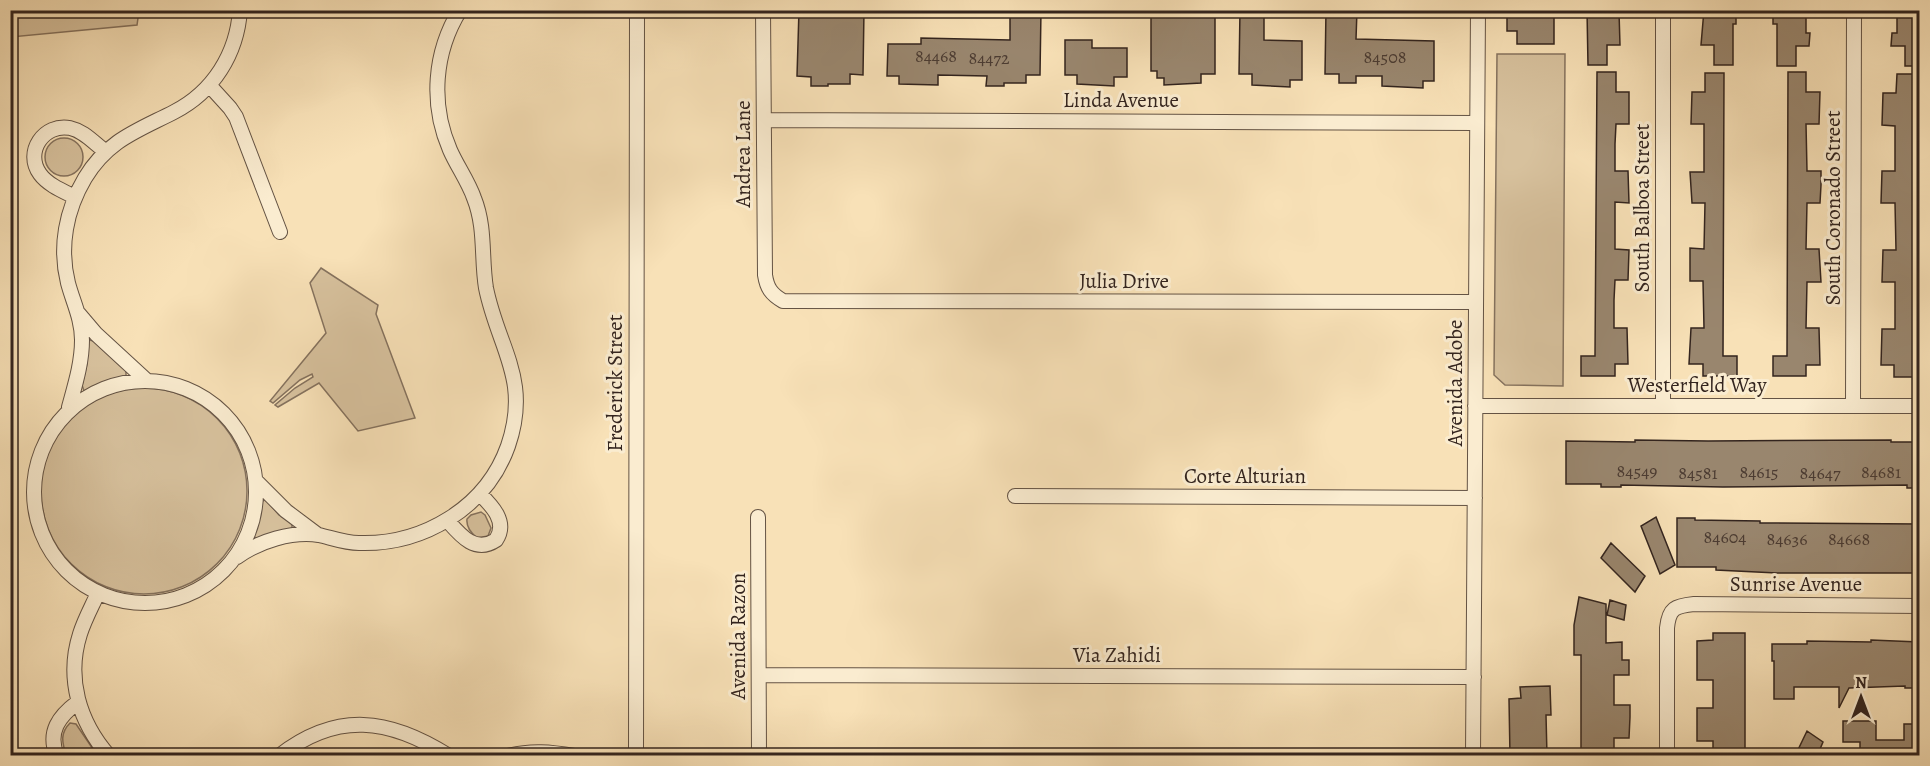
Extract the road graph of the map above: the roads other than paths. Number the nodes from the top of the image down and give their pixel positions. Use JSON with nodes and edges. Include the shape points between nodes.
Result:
{"nodes":[{"id":1,"x":240,"y":10,"type":"edge"},
{"id":2,"x":460,"y":10,"type":"edge"},
{"id":3,"x":637,"y":10,"type":"edge"},
{"id":4,"x":763,"y":10,"type":"edge"},
{"id":5,"x":1478,"y":10,"type":"edge"},
{"id":6,"x":1663,"y":10,"type":"edge"},
{"id":7,"x":1854,"y":10,"type":"edge"},
{"id":8,"x":210,"y":86,"type":"junction"},
{"id":9,"x":764,"y":120,"type":"junction"},
{"id":10,"x":1477,"y":123,"type":"junction"},
{"id":11,"x":105,"y":151,"type":"junction"},
{"id":12,"x":75,"y":197,"type":"junction"},
{"id":13,"x":280,"y":232,"type":"dead end"},
{"id":14,"x":773,"y":295,"type":"joint"},
{"id":15,"x":1476,"y":302,"type":"junction"},
{"id":16,"x":78,"y":312,"type":"junction"},
{"id":17,"x":146,"y":380,"type":"junction"},
{"id":18,"x":1476,"y":406,"type":"junction"},
{"id":19,"x":1663,"y":406,"type":"junction"},
{"id":20,"x":1853,"y":406,"type":"junction"},
{"id":21,"x":1920,"y":406,"type":"edge"},
{"id":22,"x":69,"y":407,"type":"junction"},
{"id":23,"x":256,"y":481,"type":"junction"},
{"id":24,"x":480,"y":494,"type":"junction"},
{"id":25,"x":1015,"y":495,"type":"dead end"},
{"id":26,"x":1475,"y":498,"type":"junction"},
{"id":27,"x":758,"y":517,"type":"dead end"},
{"id":28,"x":447,"y":520,"type":"junction"},
{"id":29,"x":318,"y":535,"type":"junction"},
{"id":30,"x":237,"y":557,"type":"junction"},
{"id":31,"x":97,"y":595,"type":"junction"},
{"id":32,"x":1920,"y":606,"type":"edge"},
{"id":33,"x":759,"y":675,"type":"junction"},
{"id":34,"x":1474,"y":677,"type":"junction"},
{"id":35,"x":78,"y":702,"type":"junction"},
{"id":36,"x":57,"y":756,"type":"edge"},
{"id":37,"x":109,"y":756,"type":"edge"},
{"id":38,"x":279,"y":756,"type":"edge"},
{"id":39,"x":448,"y":756,"type":"edge"},
{"id":40,"x":508,"y":756,"type":"edge"},
{"id":41,"x":574,"y":756,"type":"edge"},
{"id":42,"x":636,"y":756,"type":"edge"},
{"id":43,"x":759,"y":756,"type":"edge"},
{"id":44,"x":1473,"y":756,"type":"edge"},
{"id":45,"x":1667,"y":756,"type":"edge"}],
"edges":[{"from":1,"to":8,"type":"street","via":[[230,54]]},
{"from":2,"to":24,"type":"street","via":[[449,30],[439,66],[439,116],[478,211],[490,304],[516,387],[511,438],[497,470]]},
{"from":3,"to":42,"type":"street","name":"Frederick Street"},
{"from":4,"to":9,"type":"street","name":"Andrea Lane"},
{"from":5,"to":10,"type":"street","name":"Avenida Adobe"},
{"from":6,"to":19,"type":"street","name":"South Balboa Street"},
{"from":7,"to":20,"type":"street","name":"South Coronado Street"},
{"from":8,"to":11,"type":"street","via":[[176,111]]},
{"from":8,"to":13,"type":"street","via":[[236,117]]},
{"from":9,"to":10,"type":"street","name":"Linda Avenue"},
{"from":9,"to":14,"type":"street","name":"Andrea Lane","via":[[765,275]]},
{"from":10,"to":15,"type":"street","name":"Avenida Adobe"},
{"from":11,"to":12,"type":"street"},
{"from":11,"to":12,"type":"street","via":[[70,128],[46,133],[37,143],[35,165],[41,175]]},
{"from":12,"to":16,"type":"street","via":[[64,253],[68,284]]},
{"from":14,"to":15,"type":"street","name":"Julia Drive","via":[[783,301],[798,302]]},
{"from":15,"to":18,"type":"street","name":"Avenida Adobe"},
{"from":16,"to":17,"type":"street"},
{"from":16,"to":22,"type":"street","via":[[82,340]]},
{"from":17,"to":22,"type":"street","via":[[107,387]]},
{"from":17,"to":23,"type":"street","via":[[187,389],[224,413],[245,444]]},
{"from":18,"to":19,"type":"street","name":"Westerfield Way"},
{"from":18,"to":26,"type":"street","name":"Avenida Adobe"},
{"from":19,"to":20,"type":"street","name":"Westerfield Way"},
{"from":20,"to":21,"type":"street","name":"Westerfield Way"},
{"from":22,"to":31,"type":"street","via":[[40,448],[32,489],[34,510],[50,549],[66,571]]},
{"from":23,"to":29,"type":"street"},
{"from":23,"to":30,"type":"street","via":[[252,520]]},
{"from":24,"to":28,"type":"street"},
{"from":24,"to":28,"type":"street","via":[[500,523],[495,540],[481,545],[467,541]]},
{"from":25,"to":26,"type":"street","name":"Corte Alturian"},
{"from":26,"to":34,"type":"street","name":"Avenida Adobe"},
{"from":27,"to":33,"type":"street","name":"Avenida Razon"},
{"from":28,"to":29,"type":"street","via":[[393,541],[356,543]]},
{"from":29,"to":30,"type":"street","via":[[280,538]]},
{"from":30,"to":31,"type":"street","via":[[216,579],[188,594],[143,603]]},
{"from":31,"to":35,"type":"street","via":[[76,646]]},
{"from":32,"to":45,"type":"street","name":"Sunrise Avenue","via":[[1694,604],[1673,609],[1667,628]]},
{"from":33,"to":34,"type":"street","name":"Via Zahidi"},
{"from":33,"to":43,"type":"street","name":"Avenida Razon"},
{"from":34,"to":44,"type":"street","name":"Avenida Adobe"},
{"from":35,"to":36,"type":"street","via":[[63,714],[55,728],[53,743]]},
{"from":35,"to":37,"type":"street"},
{"from":38,"to":39,"type":"street","via":[[316,732],[360,724],[400,732]]},
{"from":40,"to":41,"type":"street","via":[[547,751]]}]}
